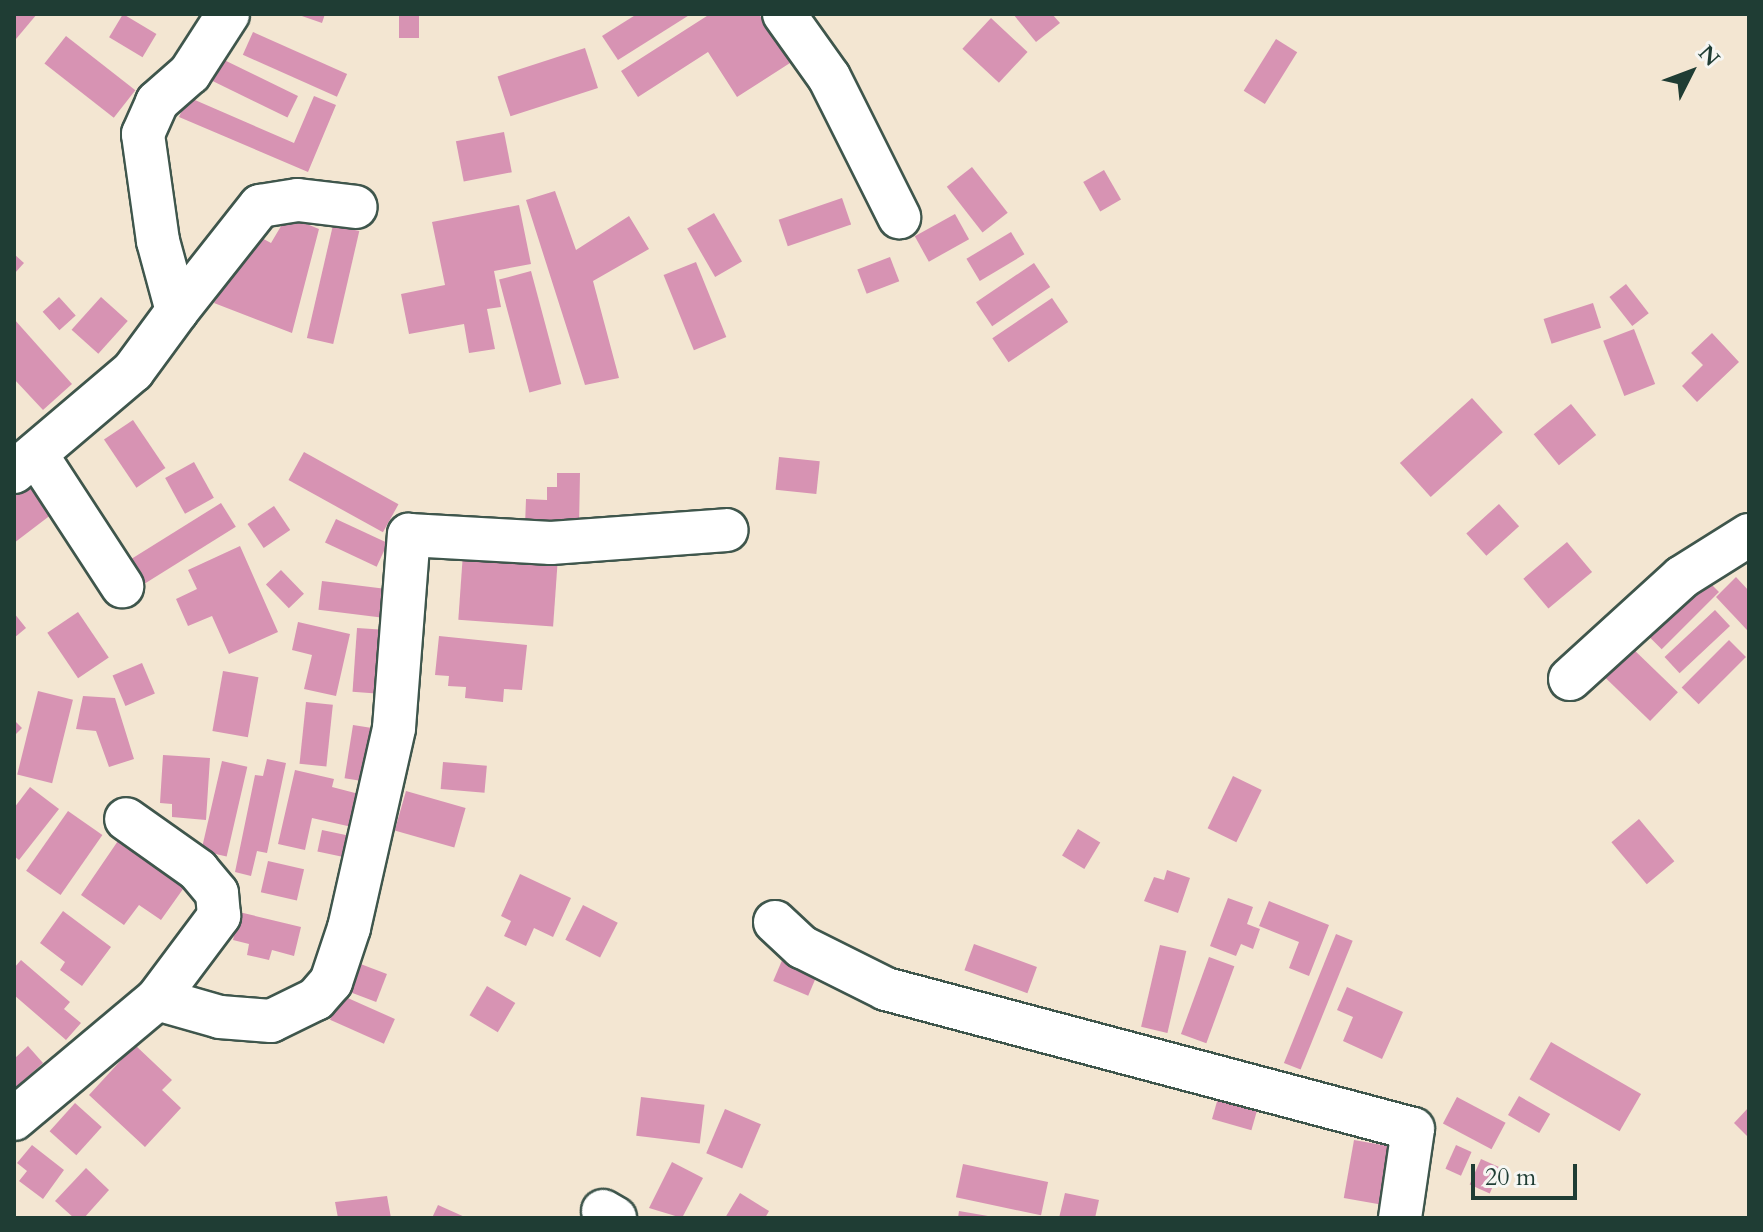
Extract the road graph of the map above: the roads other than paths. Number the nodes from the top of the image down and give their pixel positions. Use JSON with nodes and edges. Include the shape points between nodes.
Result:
{"nodes":[{"id":1,"x":228,"y":14,"type":"edge"},
{"id":2,"x":784,"y":14,"type":"edge"},
{"id":3,"x":356,"y":207,"type":"dead end"},
{"id":4,"x":899,"y":217,"type":"dead end"},
{"id":5,"x":177,"y":311,"type":"junction"},
{"id":6,"x":25,"y":463,"type":"edge"},
{"id":7,"x":727,"y":530,"type":"dead end"},
{"id":8,"x":1749,"y":535,"type":"edge"},
{"id":9,"x":122,"y":586,"type":"dead end"},
{"id":10,"x":1570,"y":679,"type":"dead end"},
{"id":11,"x":126,"y":819,"type":"dead end"},
{"id":12,"x":775,"y":922,"type":"dead end"},
{"id":13,"x":157,"y":999,"type":"junction"},
{"id":14,"x":14,"y":1119,"type":"edge"},
{"id":15,"x":1400,"y":1218,"type":"edge"}],
"edges":[{"from":1,"to":5,"type":"street","via":[[190,73],[157,102],[143,134],[158,241]]},
{"from":2,"to":4,"type":"street","via":[[829,77]]},
{"from":3,"to":5,"type":"street","via":[[298,200],[260,206]]},
{"from":5,"to":6,"type":"street","via":[[133,371]]},
{"from":6,"to":9,"type":"street"},
{"from":7,"to":13,"type":"street","via":[[551,543],[409,535],[394,728],[349,928],[331,982],[316,999],[271,1021],[220,1017]]},
{"from":8,"to":10,"type":"street","via":[[1682,577]]},
{"from":11,"to":13,"type":"street","via":[[198,870],[217,893],[219,916]]},
{"from":12,"to":15,"type":"street","via":[[802,947],[886,989],[1413,1129]]},
{"from":13,"to":14,"type":"street"}]}
